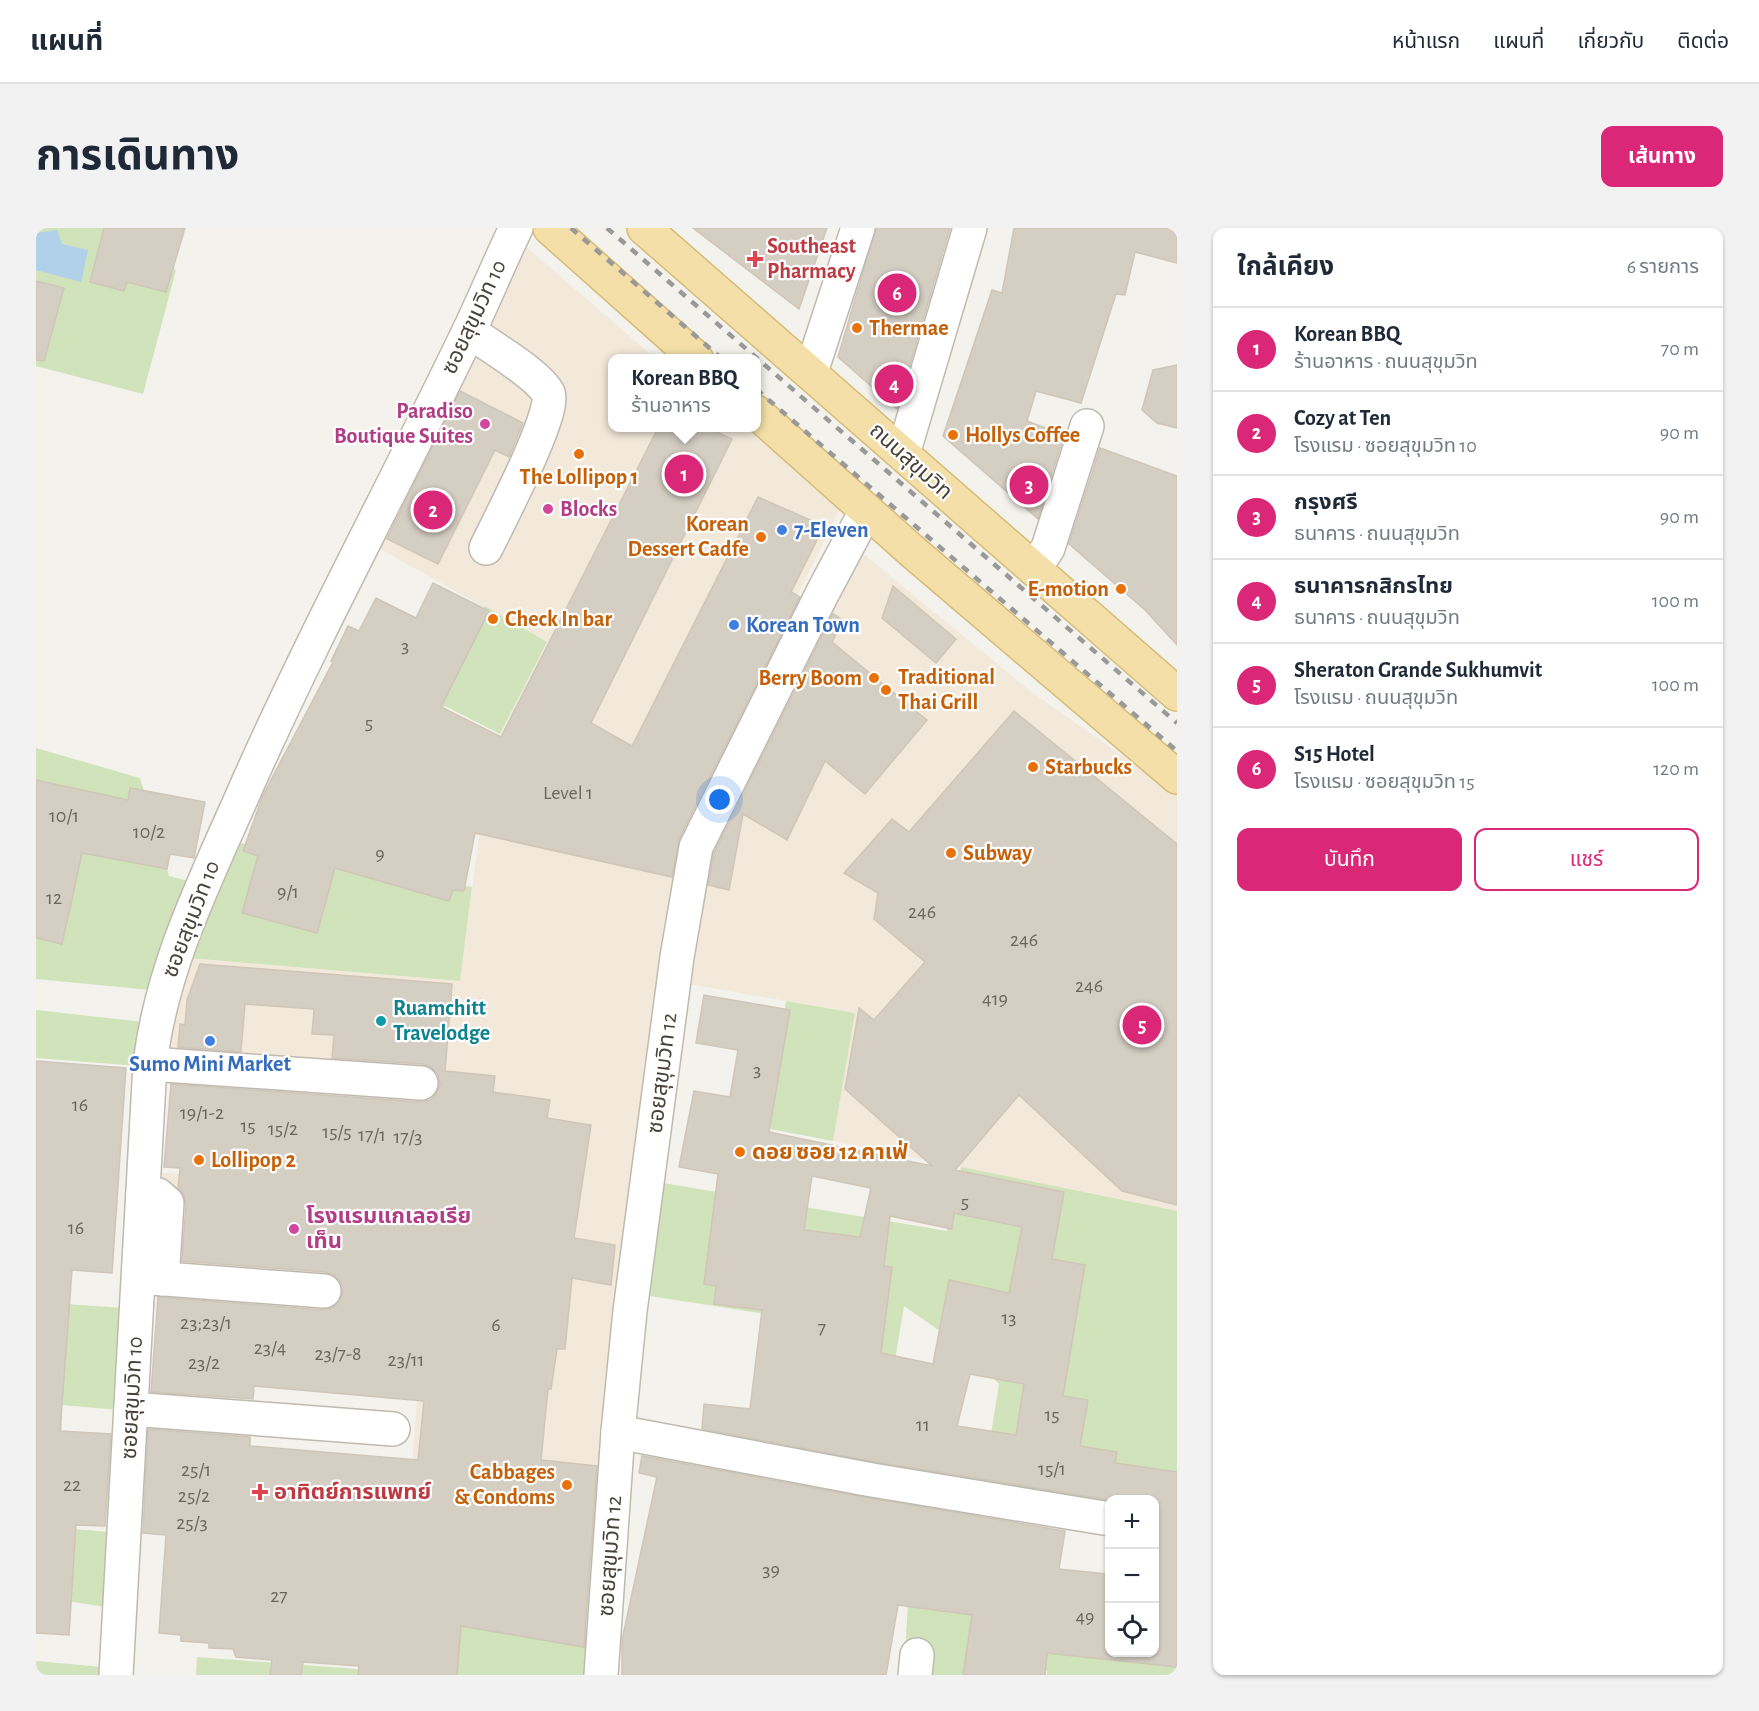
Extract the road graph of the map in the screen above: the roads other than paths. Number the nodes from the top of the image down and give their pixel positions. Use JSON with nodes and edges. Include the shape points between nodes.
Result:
{"nodes":[{"id":1,"x":516,"y":228,"type":"edge"},
{"id":2,"x":550,"y":228,"type":"edge"},
{"id":3,"x":644,"y":228,"type":"edge"},
{"id":4,"x":858,"y":228,"type":"edge"},
{"id":5,"x":970,"y":228,"type":"edge"},
{"id":6,"x":469,"y":332,"type":"junction"},
{"id":7,"x":692,"y":354,"type":"edge"},
{"id":8,"x":811,"y":372,"type":"junction"},
{"id":9,"x":761,"y":416,"type":"edge"},
{"id":10,"x":1087,"y":426,"type":"dead end"},
{"id":11,"x":903,"y":454,"type":"junction"},
{"id":12,"x":866,"y":511,"type":"junction"},
{"id":13,"x":486,"y":548,"type":"dead end"},
{"id":14,"x":1034,"y":569,"type":"junction"},
{"id":15,"x":1177,"y":694,"type":"edge"},
{"id":16,"x":1177,"y":777,"type":"edge"},
{"id":17,"x":150,"y":1064,"type":"junction"},
{"id":18,"x":421,"y":1083,"type":"dead end"},
{"id":19,"x":151,"y":1278,"type":"junction"},
{"id":20,"x":324,"y":1291,"type":"dead end"},
{"id":21,"x":131,"y":1409,"type":"junction"},
{"id":22,"x":393,"y":1429,"type":"dead end"},
{"id":23,"x":618,"y":1432,"type":"junction"},
{"id":24,"x":1105,"y":1518,"type":"edge"},
{"id":25,"x":116,"y":1675,"type":"edge"},
{"id":26,"x":601,"y":1675,"type":"edge"}],
"edges":[{"from":1,"to":6,"type":"street","name":"ซอยสุขุมวิท 10"},
{"from":2,"to":7,"type":"main road"},
{"from":3,"to":8,"type":"main road","name":"ถนนสุขุมวิท"},
{"from":4,"to":8,"type":"street"},
{"from":5,"to":11,"type":"street"},
{"from":6,"to":13,"type":"street","via":[[541,383],[550,395],[542,428]]},
{"from":6,"to":17,"type":"street","name":"ซอยสุขุมวิท 10","via":[[276,719],[195,903],[170,969],[154,1030]]},
{"from":8,"to":11,"type":"main road","name":"ถนนสุขุมวิท"},
{"from":9,"to":12,"type":"main road"},
{"from":10,"to":14,"type":"street","via":[[1048,548]]},
{"from":11,"to":14,"type":"main road","name":"ถนนสุขุมวิท"},
{"from":12,"to":16,"type":"main road"},
{"from":12,"to":23,"type":"street","name":"ซอยสุขุมวิท 12","via":[[696,847],[670,1009]]},
{"from":14,"to":15,"type":"main road","name":"ถนนสุขุมวิท"},
{"from":17,"to":18,"type":"street"},
{"from":17,"to":19,"type":"street","name":"ซอยสุขุมวิท 10","via":[[143,1194]]},
{"from":19,"to":20,"type":"street"},
{"from":19,"to":21,"type":"street","name":"ซอยสุขุมวิท 10"},
{"from":21,"to":22,"type":"street"},
{"from":21,"to":25,"type":"street","name":"ซอยสุขุมวิท 10"},
{"from":23,"to":24,"type":"street","via":[[872,1480]]},
{"from":23,"to":26,"type":"street","name":"ซอยสุขุมวิท 12"}]}
